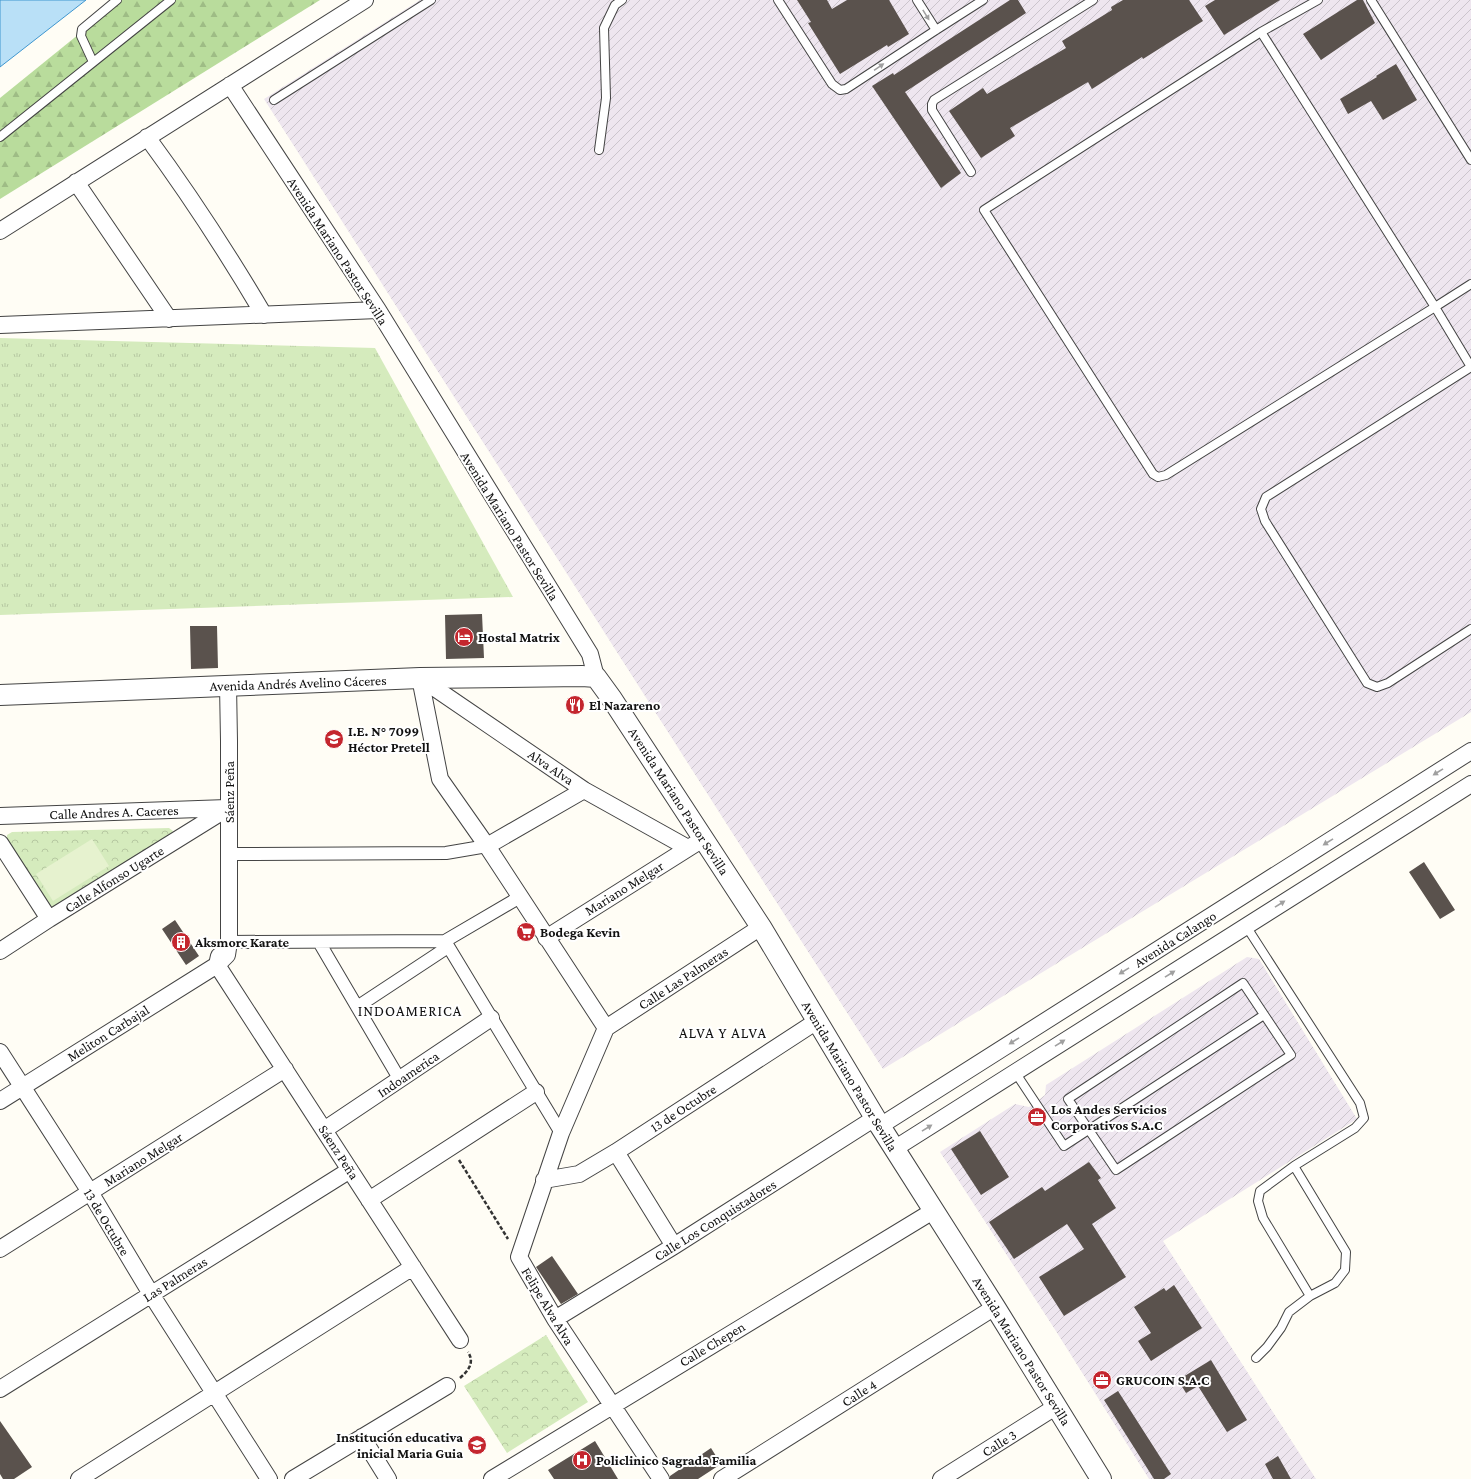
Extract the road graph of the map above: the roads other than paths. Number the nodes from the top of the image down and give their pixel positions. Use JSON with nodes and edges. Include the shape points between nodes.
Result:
{"nodes":[{"id":1,"x":117,"y":0,"type":"edge"},
{"id":2,"x":171,"y":0,"type":"edge"},
{"id":3,"x":365,"y":0,"type":"edge"},
{"id":4,"x":431,"y":0,"type":"edge"},
{"id":5,"x":622,"y":0,"type":"edge"},
{"id":6,"x":778,"y":0,"type":"edge"},
{"id":7,"x":917,"y":0,"type":"edge"},
{"id":8,"x":983,"y":0,"type":"edge"},
{"id":9,"x":1093,"y":0,"type":"edge"},
{"id":10,"x":1318,"y":0,"type":"edge"},
{"id":11,"x":1371,"y":0,"type":"edge"},
{"id":12,"x":936,"y":30,"type":"junction"},
{"id":13,"x":1261,"y":32,"type":"junction"},
{"id":14,"x":93,"y":62,"type":"junction"},
{"id":15,"x":230,"y":85,"type":"junction"},
{"id":16,"x":274,"y":100,"type":"dead end"},
{"id":17,"x":0,"y":137,"type":"edge"},
{"id":18,"x":147,"y":137,"type":"junction"},
{"id":19,"x":599,"y":150,"type":"dead end"},
{"id":20,"x":1471,"y":160,"type":"edge"},
{"id":21,"x":971,"y":172,"type":"dead end"},
{"id":22,"x":76,"y":182,"type":"junction"},
{"id":23,"x":0,"y":231,"type":"edge"},
{"id":24,"x":1471,"y":284,"type":"edge"},
{"id":25,"x":1435,"y":307,"type":"junction"},
{"id":26,"x":378,"y":310,"type":"junction"},
{"id":27,"x":264,"y":315,"type":"junction"},
{"id":28,"x":169,"y":319,"type":"junction"},
{"id":29,"x":0,"y":325,"type":"edge"},
{"id":30,"x":1471,"y":367,"type":"edge"},
{"id":31,"x":1471,"y":629,"type":"edge"},
{"id":32,"x":596,"y":677,"type":"junction"},
{"id":33,"x":420,"y":678,"type":"junction"},
{"id":34,"x":228,"y":685,"type":"junction"},
{"id":35,"x":0,"y":695,"type":"edge"},
{"id":36,"x":1471,"y":752,"type":"edge"},
{"id":37,"x":1471,"y":784,"type":"edge"},
{"id":38,"x":584,"y":790,"type":"junction"},
{"id":39,"x":228,"y":808,"type":"junction"},
{"id":40,"x":0,"y":816,"type":"edge"},
{"id":41,"x":0,"y":843,"type":"edge"},
{"id":42,"x":696,"y":843,"type":"junction"},
{"id":43,"x":487,"y":846,"type":"junction"},
{"id":44,"x":229,"y":854,"type":"junction"},
{"id":45,"x":520,"y":897,"type":"junction"},
{"id":46,"x":229,"y":899,"type":"junction"},
{"id":47,"x":49,"y":919,"type":"junction"},
{"id":48,"x":1246,"y":926,"type":"junction"},
{"id":49,"x":761,"y":927,"type":"junction"},
{"id":50,"x":546,"y":938,"type":"junction"},
{"id":51,"x":229,"y":942,"type":"junction"},
{"id":52,"x":319,"y":942,"type":"junction"},
{"id":53,"x":447,"y":944,"type":"junction"},
{"id":54,"x":0,"y":951,"type":"edge"},
{"id":55,"x":217,"y":965,"type":"junction"},
{"id":56,"x":357,"y":1007,"type":"junction"},
{"id":57,"x":1264,"y":1015,"type":"junction"},
{"id":58,"x":491,"y":1018,"type":"junction"},
{"id":59,"x":817,"y":1021,"type":"junction"},
{"id":60,"x":606,"y":1028,"type":"junction"},
{"id":61,"x":0,"y":1052,"type":"edge"},
{"id":62,"x":285,"y":1069,"type":"junction"},
{"id":63,"x":1015,"y":1072,"type":"junction"},
{"id":64,"x":400,"y":1080,"type":"junction"},
{"id":65,"x":22,"y":1087,"type":"junction"},
{"id":66,"x":536,"y":1092,"type":"junction"},
{"id":67,"x":0,"y":1101,"type":"edge"},
{"id":68,"x":877,"y":1122,"type":"junction"},
{"id":69,"x":324,"y":1130,"type":"junction"},
{"id":70,"x":1089,"y":1130,"type":"junction"},
{"id":71,"x":561,"y":1133,"type":"junction"},
{"id":72,"x":894,"y":1149,"type":"junction"},
{"id":73,"x":616,"y":1152,"type":"junction"},
{"id":74,"x":1294,"y":1166,"type":"junction"},
{"id":75,"x":350,"y":1170,"type":"junction"},
{"id":76,"x":544,"y":1180,"type":"junction"},
{"id":77,"x":90,"y":1192,"type":"junction"},
{"id":78,"x":369,"y":1200,"type":"junction"},
{"id":79,"x":933,"y":1210,"type":"junction"},
{"id":80,"x":674,"y":1246,"type":"junction"},
{"id":81,"x":0,"y":1249,"type":"edge"},
{"id":82,"x":413,"y":1267,"type":"junction"},
{"id":83,"x":151,"y":1294,"type":"junction"},
{"id":84,"x":1310,"y":1296,"type":"junction"},
{"id":85,"x":995,"y":1307,"type":"junction"},
{"id":86,"x":555,"y":1319,"type":"junction"},
{"id":87,"x":460,"y":1340,"type":"road end"},
{"id":88,"x":1256,"y":1358,"type":"dead end"},
{"id":89,"x":448,"y":1386,"type":"road end"},
{"id":90,"x":0,"y":1389,"type":"edge"},
{"id":91,"x":214,"y":1392,"type":"junction"},
{"id":92,"x":612,"y":1406,"type":"junction"},
{"id":93,"x":1057,"y":1406,"type":"junction"},
{"id":94,"x":362,"y":1437,"type":"junction"},
{"id":95,"x":79,"y":1479,"type":"edge"},
{"id":96,"x":269,"y":1479,"type":"edge"},
{"id":97,"x":293,"y":1479,"type":"edge"},
{"id":98,"x":388,"y":1479,"type":"edge"},
{"id":99,"x":492,"y":1479,"type":"edge"},
{"id":100,"x":661,"y":1479,"type":"edge"},
{"id":101,"x":722,"y":1479,"type":"edge"},
{"id":102,"x":941,"y":1479,"type":"edge"},
{"id":103,"x":1100,"y":1479,"type":"edge"}],
"edges":[{"from":1,"to":14,"type":"lane","via":[[82,29],[81,36]]},
{"from":2,"to":14,"type":"lane"},
{"from":3,"to":15,"type":"street"},
{"from":4,"to":16,"type":"lane"},
{"from":5,"to":19,"type":"lane","via":[[614,5],[604,28],[606,98]]},
{"from":6,"to":12,"type":"lane","one_way":true,"via":[[832,84],[840,90],[846,89]]},
{"from":7,"to":12,"type":"lane","one_way":true},
{"from":8,"to":12,"type":"lane"},
{"from":9,"to":21,"type":"lane","via":[[934,100],[932,110]]},
{"from":10,"to":13,"type":"lane"},
{"from":11,"to":20,"type":"lane"},
{"from":13,"to":25,"type":"lane"},
{"from":13,"to":25,"type":"lane","via":[[984,210],[1153,474],[1158,477],[1166,475]]},
{"from":14,"to":17,"type":"lane"},
{"from":15,"to":18,"type":"street"},
{"from":15,"to":26,"type":"street","name":"Avenida Mariano Pastor Sevilla"},
{"from":18,"to":22,"type":"street"},
{"from":18,"to":27,"type":"street","via":[[240,274]]},
{"from":22,"to":23,"type":"street"},
{"from":22,"to":28,"type":"street"},
{"from":24,"to":25,"type":"lane"},
{"from":25,"to":30,"type":"lane"},
{"from":26,"to":27,"type":"street"},
{"from":26,"to":32,"type":"street","name":"Avenida Mariano Pastor Sevilla","via":[[590,654]]},
{"from":27,"to":28,"type":"street"},
{"from":28,"to":29,"type":"street"},
{"from":30,"to":31,"type":"lane","via":[[1266,497],[1261,509],[1265,521],[1367,684],[1377,687],[1388,683]]},
{"from":32,"to":33,"type":"street","name":"Avenida Andrés Avelino Cáceres"},
{"from":32,"to":42,"type":"street","name":"Avenida Mariano Pastor Sevilla","via":[[612,698]]},
{"from":33,"to":34,"type":"street","name":"Avenida Andrés Avelino Cáceres"},
{"from":33,"to":38,"type":"street","name":"Alva Alva"},
{"from":33,"to":43,"type":"street","via":[[440,779]]},
{"from":34,"to":35,"type":"street","name":"Avenida Andrés Avelino Cáceres"},
{"from":34,"to":39,"type":"street","name":"Sáenz Peña"},
{"from":36,"to":68,"type":"street","name":"Avenida Calango","one_way":true},
{"from":48,"to":37,"type":"street","name":"Avenida Calango","one_way":true},
{"from":38,"to":42,"type":"street","name":"Alva Alva"},
{"from":38,"to":43,"type":"street"},
{"from":39,"to":40,"type":"street","name":"Calle Andres A. Caceres"},
{"from":39,"to":44,"type":"street","name":"Sáenz Peña"},
{"from":39,"to":47,"type":"street","name":"Calle Alfonso Ugarte"},
{"from":41,"to":47,"type":"street"},
{"from":42,"to":49,"type":"street","name":"Avenida Mariano Pastor Sevilla"},
{"from":42,"to":50,"type":"street","name":"Mariano Melgar"},
{"from":43,"to":44,"type":"street","via":[[446,853]]},
{"from":43,"to":45,"type":"street"},
{"from":44,"to":46,"type":"street","name":"Sáenz Peña"},
{"from":45,"to":50,"type":"street"},
{"from":45,"to":53,"type":"street"},
{"from":46,"to":51,"type":"street","name":"Sáenz Peña"},
{"from":46,"to":55,"type":"street","name":"Sáenz Peña"},
{"from":47,"to":54,"type":"street","name":"Calle Alfonso Ugarte"},
{"from":63,"to":48,"type":"street","name":"Avenida Calango","one_way":true},
{"from":48,"to":74,"type":"lane","via":[[1360,1103],[1364,1118],[1355,1128]]},
{"from":49,"to":59,"type":"street","name":"Avenida Mariano Pastor Sevilla"},
{"from":49,"to":60,"type":"street","name":"Calle Las Palmeras"},
{"from":50,"to":60,"type":"street"},
{"from":51,"to":52,"type":"street"},
{"from":51,"to":55,"type":"street","name":"Sáenz Peña","via":[[226,955]]},
{"from":52,"to":53,"type":"street"},
{"from":52,"to":56,"type":"street"},
{"from":53,"to":56,"type":"street"},
{"from":53,"to":58,"type":"street"},
{"from":55,"to":62,"type":"street","name":"Sáenz Peña"},
{"from":55,"to":65,"type":"street","name":"Meliton Carbajal"},
{"from":56,"to":64,"type":"street"},
{"from":57,"to":70,"type":"lane"},
{"from":57,"to":70,"type":"lane","via":[[1243,983],[1068,1099]]},
{"from":57,"to":70,"type":"lane","via":[[1291,1055],[1116,1170]]},
{"from":58,"to":64,"type":"street","name":"Indoamerica"},
{"from":58,"to":66,"type":"street"},
{"from":59,"to":68,"type":"street","name":"Avenida Mariano Pastor Sevilla"},
{"from":59,"to":73,"type":"street","name":"13 de Octubre"},
{"from":60,"to":71,"type":"street","name":"Felipe Alva Alva"},
{"from":61,"to":65,"type":"street","name":"13 de Octubre"},
{"from":62,"to":69,"type":"street","name":"Sáenz Peña"},
{"from":62,"to":77,"type":"street","name":"Mariano Melgar"},
{"from":63,"to":70,"type":"lane","via":[[1064,1146]]},
{"from":72,"to":63,"type":"street","name":"Avenida Calango","one_way":true},
{"from":64,"to":69,"type":"street","name":"Indoamerica"},
{"from":65,"to":67,"type":"street","name":"Meliton Carbajal"},
{"from":65,"to":77,"type":"street","name":"13 de Octubre"},
{"from":66,"to":71,"type":"street"},
{"from":66,"to":78,"type":"street"},
{"from":68,"to":72,"type":"street","name":"Avenida Mariano Pastor Sevilla"},
{"from":68,"to":80,"type":"street","name":"Calle Los Conquistadores"},
{"from":69,"to":75,"type":"street","name":"Sáenz Peña"},
{"from":71,"to":76,"type":"street","name":"Felipe Alva Alva"},
{"from":72,"to":79,"type":"street","name":"Avenida Mariano Pastor Sevilla"},
{"from":73,"to":76,"type":"street","name":"13 de Octubre","via":[[579,1174]]},
{"from":73,"to":80,"type":"street"},
{"from":74,"to":84,"type":"lane","via":[[1260,1191],[1258,1201],[1263,1218]]},
{"from":74,"to":84,"type":"lane","via":[[1346,1252],[1345,1270],[1335,1283]]},
{"from":75,"to":78,"type":"street","name":"Sáenz Peña"},
{"from":75,"to":83,"type":"street","name":"Las Palmeras"},
{"from":76,"to":86,"type":"street","name":"Felipe Alva Alva","via":[[519,1257]]},
{"from":77,"to":81,"type":"street","name":"Mariano Melgar"},
{"from":77,"to":83,"type":"street","name":"13 de Octubre"},
{"from":78,"to":82,"type":"street","name":"Sáenz Peña"},
{"from":79,"to":85,"type":"street","name":"Avenida Mariano Pastor Sevilla"},
{"from":79,"to":92,"type":"street","name":"Calle Chepen"},
{"from":80,"to":86,"type":"street","name":"Calle Los Conquistadores"},
{"from":82,"to":87,"type":"street","name":"Sáenz Peña"},
{"from":82,"to":91,"type":"street"},
{"from":83,"to":90,"type":"street","name":"Las Palmeras"},
{"from":83,"to":91,"type":"street","name":"13 de Octubre"},
{"from":84,"to":88,"type":"lane","via":[[1289,1312],[1281,1328]]},
{"from":85,"to":93,"type":"street","name":"Avenida Mariano Pastor Sevilla"},
{"from":85,"to":101,"type":"street","name":"Calle 4"},
{"from":86,"to":92,"type":"street","name":"Felipe Alva Alva"},
{"from":89,"to":94,"type":"street"},
{"from":91,"to":95,"type":"street"},
{"from":91,"to":96,"type":"street","name":"13 de Octubre"},
{"from":92,"to":99,"type":"street","name":"Calle Chepen"},
{"from":92,"to":100,"type":"street","name":"Felipe Alva Alva"},
{"from":93,"to":102,"type":"street","name":"Calle 3"},
{"from":93,"to":103,"type":"street","name":"Avenida Mariano Pastor Sevilla"},
{"from":94,"to":97,"type":"street"},
{"from":94,"to":98,"type":"street"}]}
